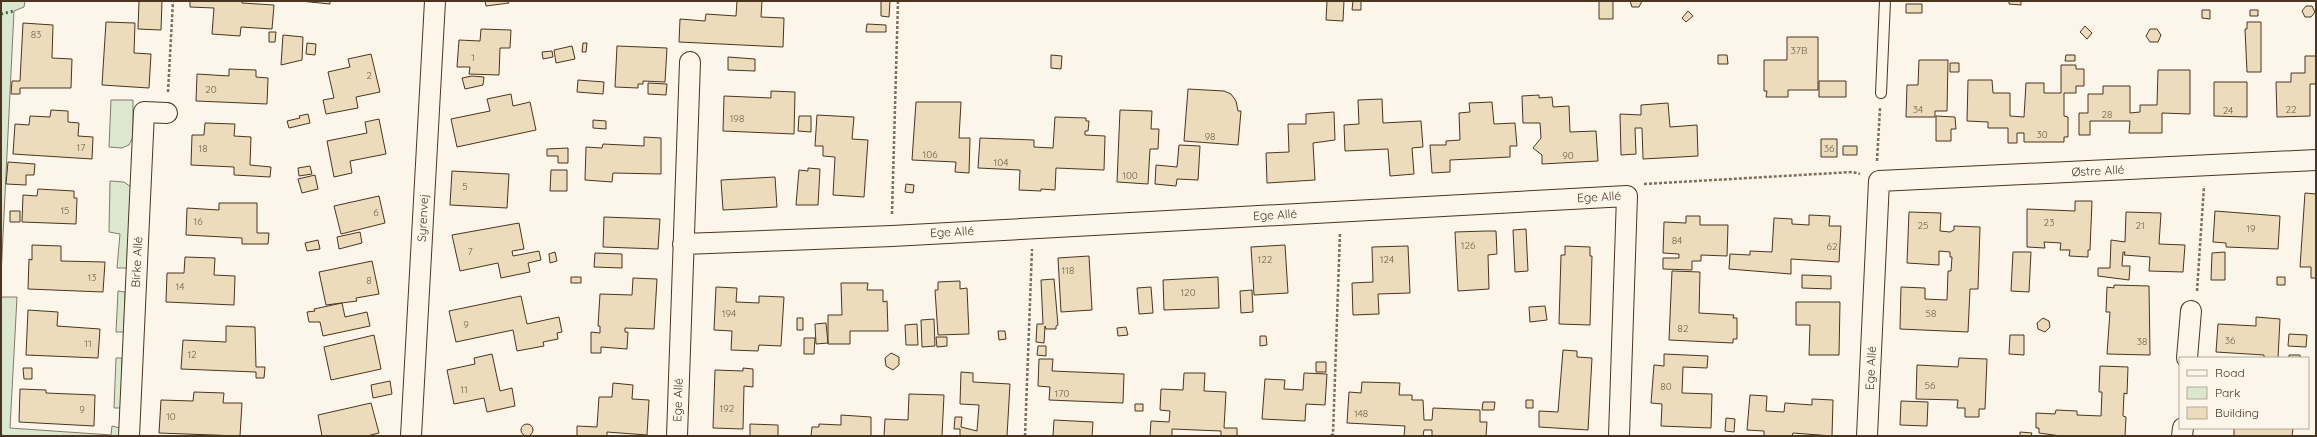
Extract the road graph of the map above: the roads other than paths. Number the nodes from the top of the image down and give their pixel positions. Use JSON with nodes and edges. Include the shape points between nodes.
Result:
{"nodes":[{"id":1,"x":435,"y":1,"type":"edge"},
{"id":2,"x":1885,"y":1,"type":"edge"},
{"id":3,"x":690,"y":62,"type":"dead end"},
{"id":4,"x":1881,"y":93,"type":"road end"},
{"id":5,"x":167,"y":113,"type":"road end"},
{"id":6,"x":2316,"y":160,"type":"edge"},
{"id":7,"x":1880,"y":181,"type":"joint"},
{"id":8,"x":683,"y":244,"type":"junction"},
{"id":9,"x":2191,"y":311,"type":"road end"},
{"id":10,"x":2187,"y":357,"type":"edge"},
{"id":11,"x":129,"y":436,"type":"edge"},
{"id":12,"x":411,"y":436,"type":"edge"},
{"id":13,"x":677,"y":436,"type":"edge"},
{"id":14,"x":1619,"y":436,"type":"edge"},
{"id":15,"x":1868,"y":436,"type":"edge"}],
"edges":[{"from":1,"to":12,"type":"street","name":"Syrenvej"},
{"from":2,"to":4,"type":"lane"},
{"from":3,"to":8,"type":"street","name":"Ege Allé"},
{"from":5,"to":11,"type":"street","name":"Birke Allé","via":[[144,112]]},
{"from":6,"to":7,"type":"street","name":"Østre Allé"},
{"from":7,"to":15,"type":"street","name":"Ege Allé"},
{"from":8,"to":13,"type":"street","name":"Ege Allé"},
{"from":8,"to":14,"type":"street","name":"Ege Allé","via":[[892,236],[1627,196]]},
{"from":9,"to":10,"type":"street"}]}
